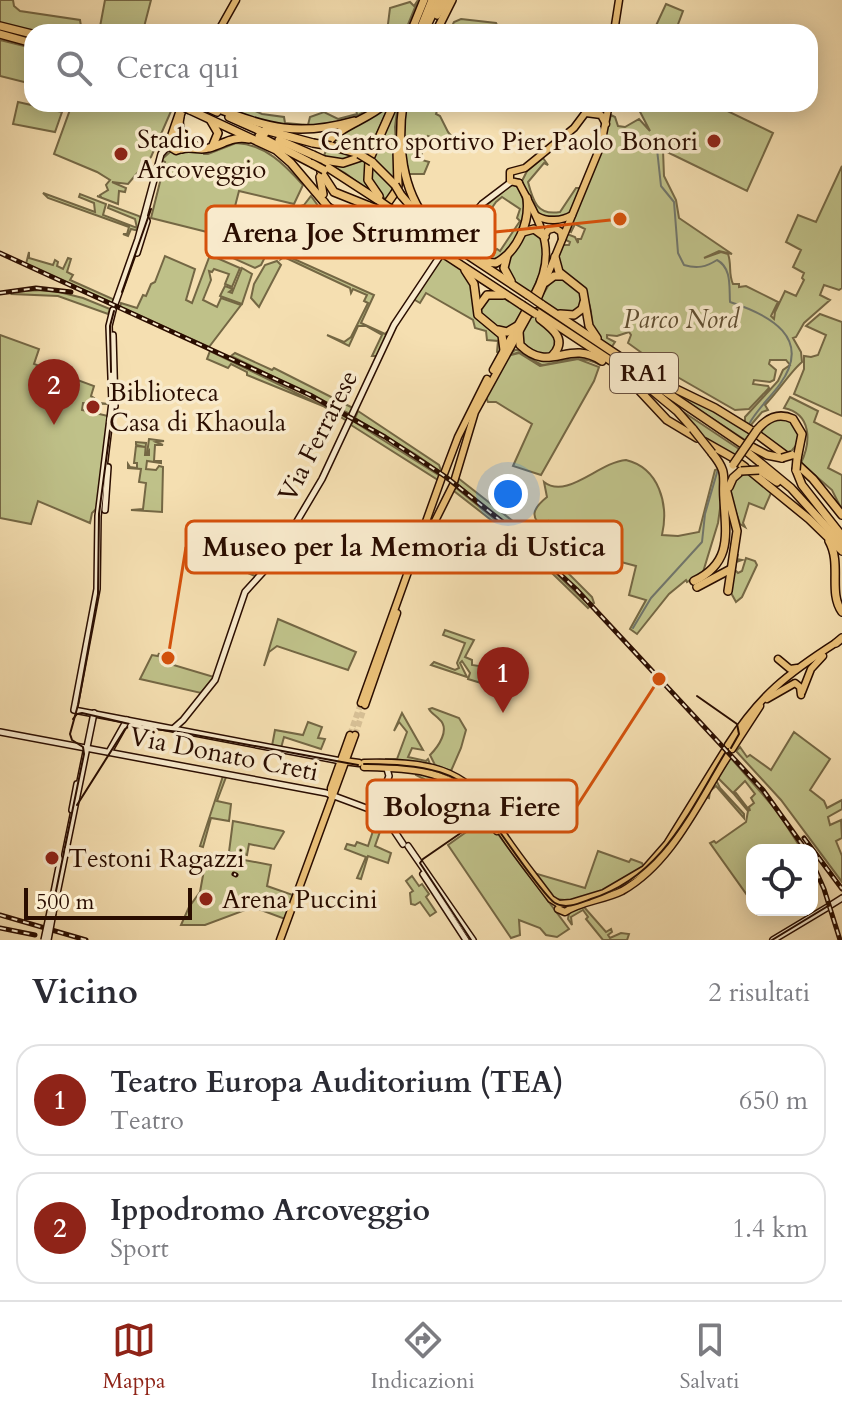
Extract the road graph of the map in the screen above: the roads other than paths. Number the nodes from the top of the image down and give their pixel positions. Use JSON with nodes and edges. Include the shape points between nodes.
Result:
{"nodes":[{"id":1,"x":234,"y":0,"type":"edge"},
{"id":2,"x":424,"y":0,"type":"edge"},
{"id":3,"x":432,"y":0,"type":"edge"},
{"id":4,"x":444,"y":0,"type":"edge"},
{"id":5,"x":619,"y":0,"type":"edge"},
{"id":6,"x":220,"y":24,"type":"edge"},
{"id":7,"x":414,"y":24,"type":"edge"},
{"id":8,"x":426,"y":24,"type":"edge"},
{"id":9,"x":429,"y":24,"type":"edge"},
{"id":10,"x":438,"y":24,"type":"edge"},
{"id":11,"x":615,"y":24,"type":"edge"},
{"id":12,"x":0,"y":32,"type":"edge"},
{"id":13,"x":24,"y":38,"type":"edge"},
{"id":14,"x":184,"y":112,"type":"edge"},
{"id":15,"x":184,"y":112,"type":"edge"},
{"id":16,"x":185,"y":112,"type":"edge"},
{"id":17,"x":193,"y":112,"type":"edge"},
{"id":18,"x":194,"y":112,"type":"edge"},
{"id":19,"x":198,"y":112,"type":"edge"},
{"id":20,"x":198,"y":112,"type":"edge"},
{"id":21,"x":225,"y":112,"type":"edge"},
{"id":22,"x":227,"y":112,"type":"edge"},
{"id":23,"x":369,"y":112,"type":"edge"},
{"id":24,"x":374,"y":112,"type":"edge"},
{"id":25,"x":393,"y":112,"type":"edge"},
{"id":26,"x":397,"y":112,"type":"edge"},
{"id":27,"x":399,"y":112,"type":"edge"},
{"id":28,"x":608,"y":112,"type":"edge"},
{"id":29,"x":586,"y":113,"type":"joint"},
{"id":30,"x":354,"y":121,"type":"junction"},
{"id":31,"x":228,"y":122,"type":"junction"},
{"id":32,"x":606,"y":127,"type":"junction"},
{"id":33,"x":182,"y":137,"type":"junction"},
{"id":34,"x":174,"y":145,"type":"junction"},
{"id":35,"x":326,"y":145,"type":"junction"},
{"id":36,"x":193,"y":147,"type":"junction"},
{"id":37,"x":210,"y":148,"type":"junction"},
{"id":38,"x":271,"y":148,"type":"junction"},
{"id":39,"x":366,"y":157,"type":"junction"},
{"id":40,"x":319,"y":163,"type":"junction"},
{"id":41,"x":519,"y":170,"type":"junction"},
{"id":42,"x":511,"y":182,"type":"junction"},
{"id":43,"x":398,"y":190,"type":"junction"},
{"id":44,"x":527,"y":198,"type":"junction"},
{"id":45,"x":325,"y":201,"type":"junction"},
{"id":46,"x":383,"y":207,"type":"junction"},
{"id":47,"x":574,"y":212,"type":"junction"},
{"id":48,"x":534,"y":214,"type":"junction"},
{"id":49,"x":519,"y":237,"type":"junction"},
{"id":50,"x":545,"y":237,"type":"junction"},
{"id":51,"x":562,"y":239,"type":"junction"},
{"id":52,"x":453,"y":244,"type":"junction"},
{"id":53,"x":508,"y":253,"type":"junction"},
{"id":54,"x":441,"y":254,"type":"junction"},
{"id":55,"x":555,"y":257,"type":"junction"},
{"id":56,"x":126,"y":278,"type":"junction"},
{"id":57,"x":565,"y":278,"type":"junction"},
{"id":58,"x":546,"y":282,"type":"junction"},
{"id":59,"x":124,"y":289,"type":"dead end"},
{"id":60,"x":584,"y":296,"type":"junction"},
{"id":61,"x":532,"y":305,"type":"junction"},
{"id":62,"x":479,"y":317,"type":"junction"},
{"id":63,"x":493,"y":328,"type":"junction"},
{"id":64,"x":518,"y":329,"type":"junction"},
{"id":65,"x":113,"y":335,"type":"dead end"},
{"id":66,"x":526,"y":350,"type":"junction"},
{"id":67,"x":506,"y":352,"type":"junction"},
{"id":68,"x":546,"y":358,"type":"junction"},
{"id":69,"x":623,"y":359,"type":"junction"},
{"id":70,"x":611,"y":365,"type":"junction"},
{"id":71,"x":637,"y":378,"type":"junction"},
{"id":72,"x":756,"y":432,"type":"junction"},
{"id":73,"x":697,"y":438,"type":"dead end"},
{"id":74,"x":705,"y":442,"type":"dead end"},
{"id":75,"x":746,"y":447,"type":"junction"},
{"id":76,"x":792,"y":460,"type":"junction"},
{"id":77,"x":740,"y":465,"type":"junction"},
{"id":78,"x":727,"y":501,"type":"junction"},
{"id":79,"x":105,"y":510,"type":"dead end"},
{"id":80,"x":841,"y":514,"type":"edge"},
{"id":81,"x":809,"y":519,"type":"junction"},
{"id":82,"x":832,"y":532,"type":"junction"},
{"id":83,"x":842,"y":536,"type":"edge"},
{"id":84,"x":842,"y":544,"type":"edge"},
{"id":85,"x":842,"y":551,"type":"edge"},
{"id":86,"x":730,"y":568,"type":"junction"},
{"id":87,"x":728,"y":591,"type":"dead end"},
{"id":88,"x":842,"y":591,"type":"edge"},
{"id":89,"x":842,"y":610,"type":"edge"},
{"id":90,"x":840,"y":642,"type":"edge"},
{"id":91,"x":821,"y":655,"type":"junction"},
{"id":92,"x":785,"y":677,"type":"junction"},
{"id":93,"x":767,"y":699,"type":"junction"},
{"id":94,"x":94,"y":713,"type":"junction"},
{"id":95,"x":186,"y":716,"type":"junction"},
{"id":96,"x":127,"y":720,"type":"junction"},
{"id":97,"x":181,"y":727,"type":"junction"},
{"id":98,"x":171,"y":728,"type":"junction"},
{"id":99,"x":0,"y":732,"type":"edge"},
{"id":100,"x":352,"y":735,"type":"tunnel mouth"},
{"id":101,"x":86,"y":747,"type":"junction"},
{"id":102,"x":728,"y":750,"type":"junction"},
{"id":103,"x":109,"y":752,"type":"junction"},
{"id":104,"x":344,"y":760,"type":"junction"},
{"id":105,"x":385,"y":764,"type":"junction"},
{"id":106,"x":397,"y":768,"type":"junction"},
{"id":107,"x":331,"y":795,"type":"junction"},
{"id":108,"x":384,"y":808,"type":"tunnel mouth"},
{"id":109,"x":405,"y":843,"type":"junction"},
{"id":110,"x":413,"y":853,"type":"junction"},
{"id":111,"x":842,"y":898,"type":"edge"},
{"id":112,"x":563,"y":906,"type":"junction"},
{"id":113,"x":46,"y":940,"type":"edge"},
{"id":114,"x":280,"y":940,"type":"edge"},
{"id":115,"x":466,"y":940,"type":"edge"},
{"id":116,"x":473,"y":940,"type":"edge"},
{"id":117,"x":773,"y":940,"type":"edge"}],
"edges":[{"from":1,"to":6,"type":"main road"},
{"from":2,"to":7,"type":"highway"},
{"from":3,"to":8,"type":"highway"},
{"from":4,"to":9,"type":"highway"},
{"from":4,"to":10,"type":"highway"},
{"from":5,"to":11,"type":"main road"},
{"from":12,"to":13,"type":"highway"},
{"from":14,"to":33,"type":"main road","via":[[176,126]]},
{"from":15,"to":37,"type":"highway","via":[[178,125],[181,132],[194,145]]},
{"from":16,"to":34,"type":"main road"},
{"from":17,"to":37,"type":"highway","via":[[216,126],[218,137]]},
{"from":18,"to":38,"type":"highway","number":"RA1"},
{"from":19,"to":31,"type":"highway"},
{"from":20,"to":40,"type":"highway","via":[[279,140]]},
{"from":21,"to":35,"type":"highway","number":"RA1","bridge":true,"via":[[276,134]]},
{"from":22,"to":30,"type":"highway","via":[[289,131]]},
{"from":23,"to":30,"type":"highway"},
{"from":24,"to":35,"type":"highway"},
{"from":25,"to":39,"type":"highway"},
{"from":26,"to":43,"type":"highway"},
{"from":27,"to":52,"type":"highway","via":[[409,189],[424,217]]},
{"from":28,"to":32,"type":"main road"},
{"from":29,"to":32,"type":"main road","via":[[603,116]]},
{"from":29,"to":41,"type":"main road"},
{"from":30,"to":35,"type":"highway","via":[[333,133]]},
{"from":31,"to":40,"type":"highway"},
{"from":31,"to":45,"type":"highway","via":[[282,152]]},
{"from":32,"to":47,"type":"main road"},
{"from":33,"to":34,"type":"main road"},
{"from":33,"to":34,"type":"main road"},
{"from":33,"to":36,"type":"highway"},
{"from":34,"to":36,"type":"highway"},
{"from":34,"to":56,"type":"main road","via":[[160,158]]},
{"from":35,"to":39,"type":"highway","number":"RA1"},
{"from":35,"to":40,"type":"highway"},
{"from":36,"to":37,"type":"highway"},
{"from":37,"to":38,"type":"highway","via":[[241,138]]},
{"from":38,"to":45,"type":"highway","number":"RA1"},
{"from":39,"to":40,"type":"highway"},
{"from":39,"to":43,"type":"highway","number":"RA1"},
{"from":39,"to":46,"type":"highway","via":[[370,184]]},
{"from":40,"to":45,"type":"highway"},
{"from":40,"to":46,"type":"highway"},
{"from":40,"to":46,"type":"highway","via":[[334,192]]},
{"from":41,"to":42,"type":"main road","via":[[511,171]]},
{"from":41,"to":42,"type":"main road","via":[[523,177]]},
{"from":42,"to":44,"type":"main road"},
{"from":42,"to":52,"type":"main road","via":[[476,210]]},
{"from":43,"to":46,"type":"highway"},
{"from":43,"to":52,"type":"highway","number":"RA1","via":[[423,223]]},
{"from":44,"to":48,"type":"main road"},
{"from":44,"to":49,"type":"highway","via":[[528,217]]},
{"from":45,"to":46,"type":"highway","via":[[348,211]]},
{"from":45,"to":54,"type":"highway","number":"RA1","via":[[351,220],[419,239]]},
{"from":46,"to":61,"type":"highway"},
{"from":47,"to":48,"type":"main road","via":[[552,220]]},
{"from":47,"to":51,"type":"main road"},
{"from":48,"to":50,"type":"main road"},
{"from":49,"to":50,"type":"highway","via":[[533,228]]},
{"from":49,"to":53,"type":"highway"},
{"from":50,"to":51,"type":"main road","via":[[555,228]]},
{"from":50,"to":61,"type":"main road","via":[[546,266]]},
{"from":51,"to":55,"type":"main road"},
{"from":52,"to":53,"type":"highway","via":[[490,263]]},
{"from":52,"to":61,"type":"highway","number":"RA1"},
{"from":53,"to":61,"type":"highway","via":[[505,273]]},
{"from":54,"to":61,"type":"highway","number":"RA1"},
{"from":54,"to":62,"type":"highway","via":[[471,278]]},
{"from":54,"to":95,"type":"main road","name":"Via Ferrarese","via":[[396,322],[327,470],[275,558],[245,592],[216,678]]},
{"from":55,"to":57,"type":"highway"},
{"from":55,"to":58,"type":"main road"},
{"from":56,"to":59,"type":"main road"},
{"from":56,"to":94,"type":"main road","via":[[109,333],[112,401],[98,518],[97,589],[74,710]]},
{"from":57,"to":58,"type":"highway","via":[[555,276]]},
{"from":57,"to":60,"type":"highway"},
{"from":58,"to":61,"type":"main road"},
{"from":60,"to":61,"type":"highway","via":[[582,309],[570,316]]},
{"from":60,"to":69,"type":"highway","via":[[592,332]]},
{"from":61,"to":62,"type":"highway","via":[[490,294],[479,303]]},
{"from":61,"to":64,"type":"main road"},
{"from":61,"to":68,"type":"highway","via":[[559,339],[556,352]]},
{"from":61,"to":69,"type":"highway","number":"RA1"},
{"from":61,"to":70,"type":"highway","number":"RA1"},
{"from":61,"to":71,"type":"highway"},
{"from":61,"to":75,"type":"highway"},
{"from":62,"to":63,"type":"highway"},
{"from":63,"to":64,"type":"highway","via":[[506,333]]},
{"from":63,"to":67,"type":"highway","via":[[504,338]]},
{"from":64,"to":66,"type":"highway"},
{"from":64,"to":67,"type":"main road"},
{"from":65,"to":79,"type":"main road","via":[[115,399]]},
{"from":66,"to":67,"type":"highway"},
{"from":66,"to":68,"type":"highway"},
{"from":67,"to":67,"type":"main road","via":[[470,413],[443,476],[363,704],[419,552],[453,483],[474,416]]},
{"from":68,"to":70,"type":"highway","via":[[582,351]]},
{"from":69,"to":72,"type":"highway","number":"RA1"},
{"from":70,"to":73,"type":"highway","number":"RA1","via":[[667,420]]},
{"from":71,"to":75,"type":"highway"},
{"from":71,"to":78,"type":"highway","bridge":true,"via":[[673,407],[712,453],[725,474]]},
{"from":72,"to":76,"type":"highway","number":"RA1"},
{"from":72,"to":76,"type":"highway","via":[[772,417],[787,416],[800,427],[801,444]]},
{"from":72,"to":77,"type":"highway","bridge":true},
{"from":74,"to":77,"type":"highway"},
{"from":75,"to":76,"type":"highway"},
{"from":75,"to":82,"type":"highway"},
{"from":75,"to":83,"type":"highway","via":[[790,481]]},
{"from":76,"to":80,"type":"highway","number":"RA1"},
{"from":76,"to":83,"type":"highway","via":[[802,485]]},
{"from":77,"to":78,"type":"highway"},
{"from":77,"to":78,"type":"highway","via":[[728,482]]},
{"from":77,"to":81,"type":"highway"},
{"from":77,"to":82,"type":"highway","bridge":true,"via":[[759,470],[786,489]]},
{"from":78,"to":86,"type":"highway","via":[[737,531]]},
{"from":78,"to":86,"type":"highway","via":[[720,560],[696,584]]},
{"from":81,"to":85,"type":"highway"},
{"from":81,"to":89,"type":"highway","via":[[835,552]]},
{"from":82,"to":84,"type":"highway"},
{"from":86,"to":87,"type":"highway"},
{"from":88,"to":89,"type":"highway"},
{"from":90,"to":91,"type":"main road"},
{"from":91,"to":92,"type":"main road"},
{"from":91,"to":92,"type":"main road","via":[[792,670],[777,662]]},
{"from":91,"to":93,"type":"main road"},
{"from":91,"to":93,"type":"main road","via":[[801,695],[795,683]]},
{"from":92,"to":102,"type":"main road","via":[[751,711]]},
{"from":93,"to":102,"type":"main road"},
{"from":94,"to":96,"type":"main road"},
{"from":94,"to":101,"type":"main road"},
{"from":95,"to":97,"type":"main road","name":"Via Ferrarese"},
{"from":95,"to":98,"type":"main road","name":"Via Ferrarese"},
{"from":96,"to":98,"type":"main road"},
{"from":96,"to":103,"type":"main road"},
{"from":97,"to":98,"type":"main road"},
{"from":97,"to":104,"type":"main road"},
{"from":99,"to":101,"type":"main road","name":"Via Donato Creti"},
{"from":100,"to":104,"type":"main road"},
{"from":101,"to":103,"type":"main road","name":"Via Donato Creti"},
{"from":101,"to":113,"type":"main road","bridge":true},
{"from":102,"to":112,"type":"main road","via":[[667,852],[642,878],[619,892]]},
{"from":103,"to":107,"type":"main road","name":"Via Donato Creti"},
{"from":104,"to":105,"type":"main road"},
{"from":104,"to":107,"type":"main road"},
{"from":105,"to":106,"type":"main road"},
{"from":105,"to":106,"type":"main road","via":[[389,776],[384,790]]},
{"from":105,"to":112,"type":"main road","via":[[429,766],[468,784],[550,898]]},
{"from":106,"to":112,"type":"main road","via":[[436,774],[469,794],[548,901]]},
{"from":107,"to":109,"type":"main road","name":"Via Donato Creti","via":[[373,810]]},
{"from":107,"to":114,"type":"main road"},
{"from":108,"to":109,"type":"main road"},
{"from":109,"to":110,"type":"main road"},
{"from":110,"to":115,"type":"main road","via":[[407,849]]},
{"from":110,"to":116,"type":"main road"},
{"from":111,"to":117,"type":"main road"}]}
